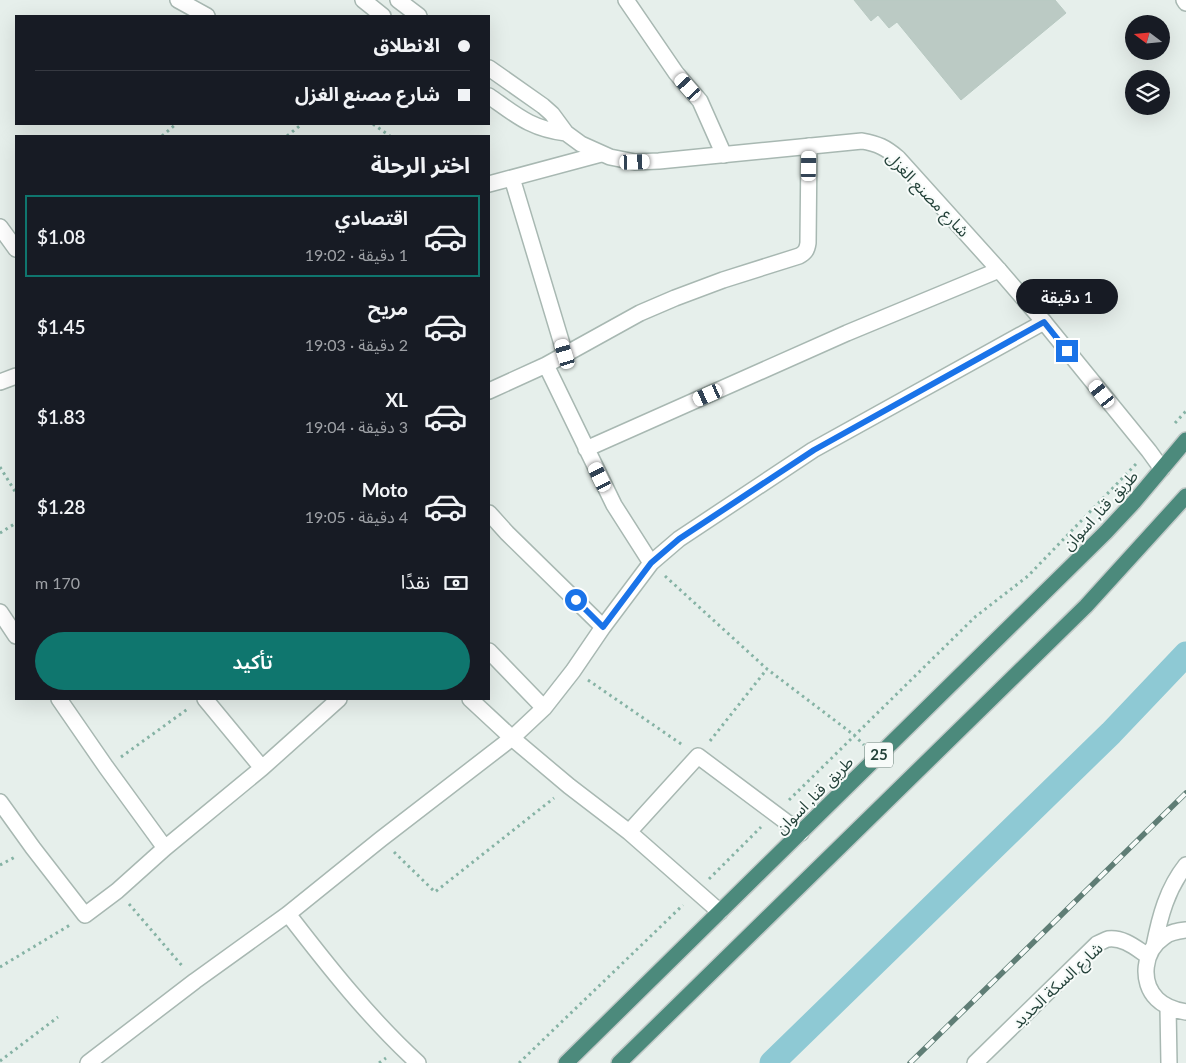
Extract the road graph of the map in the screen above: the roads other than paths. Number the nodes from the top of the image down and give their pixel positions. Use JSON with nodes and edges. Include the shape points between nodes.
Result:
{"nodes":[{"id":1,"x":178,"y":0,"type":"edge"},
{"id":2,"x":363,"y":0,"type":"edge"},
{"id":3,"x":398,"y":0,"type":"edge"},
{"id":4,"x":626,"y":0,"type":"edge"},
{"id":5,"x":1184,"y":0,"type":"edge"},
{"id":6,"x":1186,"y":3,"type":"edge"},
{"id":7,"x":205,"y":15,"type":"edge"},
{"id":8,"x":382,"y":15,"type":"edge"},
{"id":9,"x":418,"y":15,"type":"edge"},
{"id":10,"x":490,"y":69,"type":"edge"},
{"id":11,"x":490,"y":97,"type":"edge"},
{"id":12,"x":566,"y":133,"type":"junction"},
{"id":13,"x":809,"y":146,"type":"junction"},
{"id":14,"x":601,"y":154,"type":"junction"},
{"id":15,"x":724,"y":155,"type":"junction"},
{"id":16,"x":512,"y":178,"type":"junction"},
{"id":17,"x":490,"y":184,"type":"edge"},
{"id":18,"x":0,"y":227,"type":"edge"},
{"id":19,"x":15,"y":248,"type":"edge"},
{"id":20,"x":1000,"y":270,"type":"junction"},
{"id":21,"x":1044,"y":322,"type":"junction"},
{"id":22,"x":565,"y":354,"type":"junction"},
{"id":23,"x":546,"y":365,"type":"junction"},
{"id":24,"x":15,"y":377,"type":"edge"},
{"id":25,"x":0,"y":382,"type":"edge"},
{"id":26,"x":490,"y":391,"type":"edge"},
{"id":27,"x":1186,"y":440,"type":"edge"},
{"id":28,"x":586,"y":449,"type":"junction"},
{"id":29,"x":1162,"y":469,"type":"junction"},
{"id":30,"x":1186,"y":496,"type":"edge"},
{"id":31,"x":490,"y":514,"type":"edge"},
{"id":32,"x":651,"y":563,"type":"junction"},
{"id":33,"x":0,"y":612,"type":"edge"},
{"id":34,"x":603,"y":627,"type":"junction"},
{"id":35,"x":15,"y":634,"type":"edge"},
{"id":36,"x":490,"y":652,"type":"edge"},
{"id":37,"x":61,"y":700,"type":"edge"},
{"id":38,"x":471,"y":700,"type":"edge"},
{"id":39,"x":333,"y":701,"type":"edge"},
{"id":40,"x":199,"y":702,"type":"edge"},
{"id":41,"x":544,"y":708,"type":"junction"},
{"id":42,"x":512,"y":738,"type":"junction"},
{"id":43,"x":262,"y":768,"type":"junction"},
{"id":44,"x":0,"y":802,"type":"edge"},
{"id":45,"x":629,"y":832,"type":"junction"},
{"id":46,"x":801,"y":833,"type":"junction"},
{"id":47,"x":165,"y":848,"type":"junction"},
{"id":48,"x":1186,"y":865,"type":"edge"},
{"id":49,"x":720,"y":912,"type":"junction"},
{"id":50,"x":288,"y":914,"type":"junction"},
{"id":51,"x":1186,"y":930,"type":"edge"},
{"id":52,"x":1151,"y":951,"type":"junction"},
{"id":53,"x":1168,"y":1007,"type":"junction"},
{"id":54,"x":1186,"y":1012,"type":"edge"},
{"id":55,"x":88,"y":1063,"type":"edge"},
{"id":56,"x":418,"y":1063,"type":"edge"},
{"id":57,"x":566,"y":1063,"type":"edge"},
{"id":58,"x":619,"y":1063,"type":"edge"},
{"id":59,"x":975,"y":1063,"type":"edge"},
{"id":60,"x":1169,"y":1063,"type":"edge"}],
"edges":[{"from":1,"to":7,"type":"street"},
{"from":2,"to":8,"type":"street"},
{"from":3,"to":9,"type":"street"},
{"from":4,"to":15,"type":"street","via":[[676,74],[700,101]]},
{"from":5,"to":6,"type":"street"},
{"from":10,"to":12,"type":"street","name":"شارع مصنع الغزل","via":[[543,106]]},
{"from":11,"to":12,"type":"street","name":"شارع مصنع الغزل","via":[[532,125]]},
{"from":12,"to":14,"type":"street","name":"شارع مصنع الغزل"},
{"from":13,"to":15,"type":"street","name":"شارع مصنع الغزل"},
{"from":13,"to":20,"type":"street","name":"شارع مصنع الغزل","via":[[862,141],[887,149]]},
{"from":13,"to":22,"type":"street","via":[[808,243],[804,253],[666,302]]},
{"from":14,"to":15,"type":"street","name":"شارع مصنع الغزل","via":[[635,162]]},
{"from":14,"to":16,"type":"street"},
{"from":16,"to":17,"type":"street"},
{"from":16,"to":22,"type":"street"},
{"from":18,"to":19,"type":"street"},
{"from":20,"to":21,"type":"street","name":"شارع مصنع الغزل"},
{"from":20,"to":28,"type":"street","via":[[847,333]]},
{"from":21,"to":29,"type":"street","name":"شارع مصنع الغزل"},
{"from":21,"to":32,"type":"street","via":[[814,450],[679,539]]},
{"from":22,"to":23,"type":"street"},
{"from":23,"to":26,"type":"street"},
{"from":23,"to":28,"type":"street"},
{"from":24,"to":25,"type":"street"},
{"from":27,"to":29,"type":"highway","name":"طريق قنا, اسوان","number":"25"},
{"from":28,"to":32,"type":"street","via":[[614,505]]},
{"from":29,"to":46,"type":"highway","name":"طريق قنا, اسوان","number":"25","via":[[1106,532]]},
{"from":30,"to":58,"type":"highway","number":"25","via":[[1086,606]]},
{"from":31,"to":34,"type":"street"},
{"from":32,"to":34,"type":"street"},
{"from":33,"to":35,"type":"street"},
{"from":34,"to":41,"type":"street"},
{"from":36,"to":41,"type":"street"},
{"from":37,"to":47,"type":"street"},
{"from":38,"to":42,"type":"street"},
{"from":39,"to":43,"type":"street"},
{"from":40,"to":43,"type":"street"},
{"from":41,"to":42,"type":"street"},
{"from":42,"to":45,"type":"street"},
{"from":42,"to":50,"type":"street"},
{"from":43,"to":47,"type":"street"},
{"from":44,"to":47,"type":"street","via":[[85,916]]},
{"from":45,"to":46,"type":"street","via":[[698,756]]},
{"from":45,"to":49,"type":"street"},
{"from":46,"to":49,"type":"highway","name":"طريق قنا, اسوان","number":"25"},
{"from":48,"to":52,"type":"street","via":[[1167,897]]},
{"from":49,"to":57,"type":"highway","name":"طريق قنا, اسوان","number":"25"},
{"from":50,"to":55,"type":"street"},
{"from":50,"to":56,"type":"street","via":[[346,987]]},
{"from":51,"to":52,"type":"street","via":[[1163,937]]},
{"from":52,"to":53,"type":"street","via":[[1146,968],[1147,980],[1151,991]]},
{"from":52,"to":59,"type":"street","name":"شارع السكة الحديد","via":[[1120,940],[1097,944]]},
{"from":53,"to":54,"type":"street"},
{"from":53,"to":60,"type":"street"}]}
